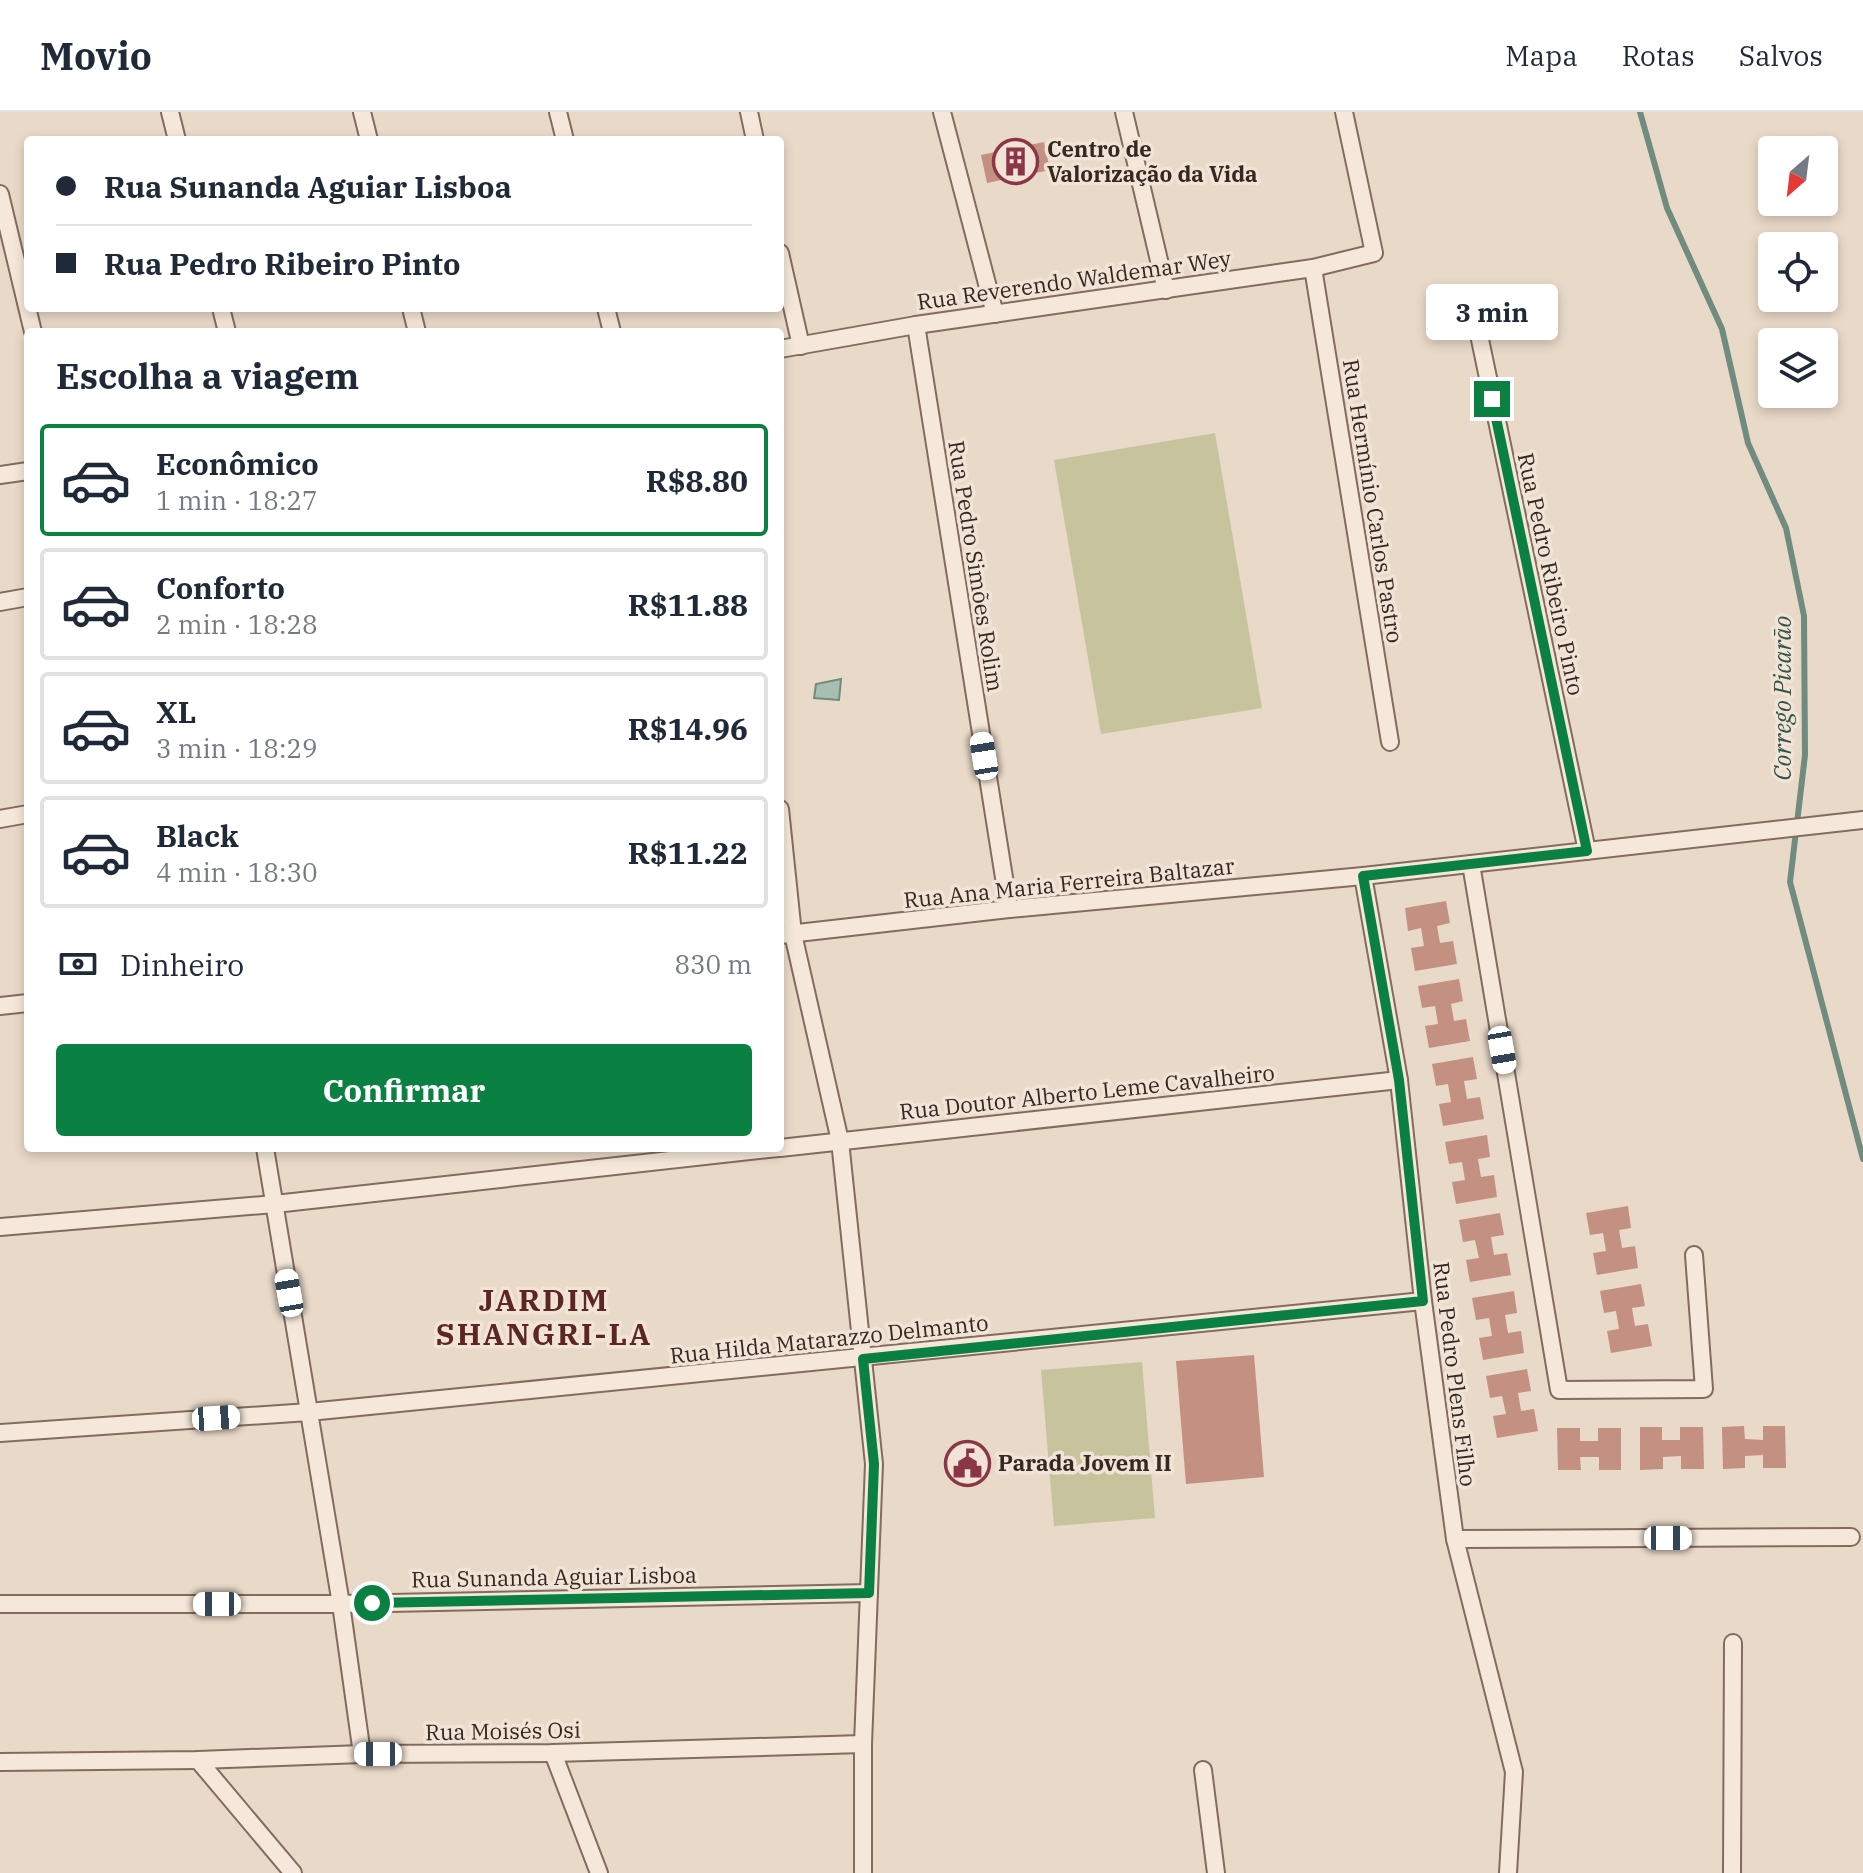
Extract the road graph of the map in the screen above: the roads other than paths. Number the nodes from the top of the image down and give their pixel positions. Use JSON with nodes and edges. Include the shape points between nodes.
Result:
{"nodes":[{"id":1,"x":170,"y":112,"type":"edge"},
{"id":2,"x":362,"y":112,"type":"edge"},
{"id":3,"x":558,"y":112,"type":"edge"},
{"id":4,"x":749,"y":112,"type":"edge"},
{"id":5,"x":942,"y":112,"type":"edge"},
{"id":6,"x":1124,"y":112,"type":"edge"},
{"id":7,"x":1344,"y":112,"type":"edge"},
{"id":8,"x":176,"y":136,"type":"edge"},
{"id":9,"x":368,"y":136,"type":"edge"},
{"id":10,"x":564,"y":136,"type":"edge"},
{"id":11,"x":754,"y":136,"type":"edge"},
{"id":12,"x":0,"y":194,"type":"edge"},
{"id":13,"x":1313,"y":268,"type":"junction"},
{"id":14,"x":784,"y":271,"type":"edge"},
{"id":15,"x":1166,"y":290,"type":"junction"},
{"id":16,"x":24,"y":294,"type":"edge"},
{"id":17,"x":1473,"y":306,"type":"dead end"},
{"id":18,"x":995,"y":314,"type":"junction"},
{"id":19,"x":916,"y":325,"type":"junction"},
{"id":20,"x":801,"y":346,"type":"junction"},
{"id":21,"x":784,"y":348,"type":"edge"},
{"id":22,"x":24,"y":472,"type":"edge"},
{"id":23,"x":0,"y":475,"type":"edge"},
{"id":24,"x":24,"y":598,"type":"edge"},
{"id":25,"x":0,"y":602,"type":"edge"},
{"id":26,"x":1390,"y":742,"type":"dead end"},
{"id":27,"x":24,"y":815,"type":"edge"},
{"id":28,"x":0,"y":819,"type":"edge"},
{"id":29,"x":1863,"y":820,"type":"edge"},
{"id":30,"x":1587,"y":851,"type":"junction"},
{"id":31,"x":1471,"y":864,"type":"junction"},
{"id":32,"x":1363,"y":876,"type":"junction"},
{"id":33,"x":784,"y":880,"type":"edge"},
{"id":34,"x":1009,"y":909,"type":"junction"},
{"id":35,"x":787,"y":934,"type":"edge"},
{"id":36,"x":24,"y":1003,"type":"edge"},
{"id":37,"x":0,"y":1006,"type":"edge"},
{"id":38,"x":1399,"y":1080,"type":"junction"},
{"id":39,"x":840,"y":1141,"type":"junction"},
{"id":40,"x":784,"y":1147,"type":"edge"},
{"id":41,"x":266,"y":1152,"type":"edge"},
{"id":42,"x":743,"y":1152,"type":"edge"},
{"id":43,"x":275,"y":1204,"type":"junction"},
{"id":44,"x":0,"y":1227,"type":"edge"},
{"id":45,"x":1694,"y":1255,"type":"dead end"},
{"id":46,"x":1423,"y":1301,"type":"junction"},
{"id":47,"x":863,"y":1359,"type":"junction"},
{"id":48,"x":309,"y":1412,"type":"junction"},
{"id":49,"x":0,"y":1433,"type":"edge"},
{"id":50,"x":1851,"y":1537,"type":"dead end"},
{"id":51,"x":1455,"y":1539,"type":"junction"},
{"id":52,"x":869,"y":1593,"type":"junction"},
{"id":53,"x":0,"y":1604,"type":"edge"},
{"id":54,"x":341,"y":1604,"type":"junction"},
{"id":55,"x":1733,"y":1643,"type":"dead end"},
{"id":56,"x":863,"y":1744,"type":"junction"},
{"id":57,"x":553,"y":1753,"type":"junction"},
{"id":58,"x":362,"y":1754,"type":"junction"},
{"id":59,"x":198,"y":1760,"type":"junction"},
{"id":60,"x":0,"y":1762,"type":"edge"},
{"id":61,"x":1203,"y":1770,"type":"dead end"},
{"id":62,"x":293,"y":1873,"type":"edge"},
{"id":63,"x":599,"y":1873,"type":"edge"},
{"id":64,"x":863,"y":1873,"type":"edge"},
{"id":65,"x":1216,"y":1873,"type":"edge"},
{"id":66,"x":1508,"y":1873,"type":"edge"},
{"id":67,"x":1732,"y":1873,"type":"edge"}],
"edges":[{"from":1,"to":8,"type":"street"},
{"from":2,"to":9,"type":"street"},
{"from":3,"to":10,"type":"street"},
{"from":4,"to":11,"type":"street"},
{"from":5,"to":18,"type":"street"},
{"from":6,"to":15,"type":"street"},
{"from":7,"to":13,"type":"street","name":"Rua Reverendo Waldemar Wey","via":[[1374,253]]},
{"from":12,"to":16,"type":"street"},
{"from":13,"to":15,"type":"street","name":"Rua Reverendo Waldemar Wey"},
{"from":13,"to":26,"type":"street","name":"Rua Hermínio Carlos Pastro"},
{"from":14,"to":20,"type":"street"},
{"from":15,"to":18,"type":"street","name":"Rua Reverendo Waldemar Wey"},
{"from":17,"to":30,"type":"street","name":"Rua Pedro Ribeiro Pinto"},
{"from":18,"to":19,"type":"street","name":"Rua Reverendo Waldemar Wey"},
{"from":19,"to":20,"type":"street","name":"Rua Reverendo Waldemar Wey"},
{"from":19,"to":34,"type":"street","name":"Rua Pedro Simões Rolim"},
{"from":20,"to":21,"type":"street","name":"Rua Reverendo Waldemar Wey"},
{"from":22,"to":23,"type":"street"},
{"from":24,"to":25,"type":"street"},
{"from":27,"to":28,"type":"street"},
{"from":29,"to":30,"type":"street","name":"Rua Ana Maria Ferreira Baltazar"},
{"from":30,"to":31,"type":"street","name":"Rua Ana Maria Ferreira Baltazar"},
{"from":31,"to":32,"type":"street","name":"Rua Ana Maria Ferreira Baltazar"},
{"from":31,"to":45,"type":"street","via":[[1559,1390],[1704,1389]]},
{"from":32,"to":34,"type":"street","name":"Rua Ana Maria Ferreira Baltazar"},
{"from":32,"to":38,"type":"street","name":"Rua Pedro Plens Filho"},
{"from":33,"to":35,"type":"street"},
{"from":34,"to":35,"type":"street","name":"Rua Ana Maria Ferreira Baltazar"},
{"from":35,"to":39,"type":"street"},
{"from":36,"to":37,"type":"street"},
{"from":38,"to":39,"type":"street","name":"Rua Doutor Alberto Leme Cavalheiro"},
{"from":38,"to":46,"type":"street","name":"Rua Pedro Plens Filho"},
{"from":39,"to":40,"type":"street","name":"Rua Doutor Alberto Leme Cavalheiro"},
{"from":39,"to":47,"type":"street"},
{"from":41,"to":43,"type":"street"},
{"from":42,"to":43,"type":"street","name":"Rua Doutor Alberto Leme Cavalheiro"},
{"from":43,"to":44,"type":"street","name":"Rua Doutor Alberto Leme Cavalheiro"},
{"from":43,"to":48,"type":"street"},
{"from":46,"to":47,"type":"street","name":"Rua Hilda Matarazzo Delmanto"},
{"from":46,"to":51,"type":"street","name":"Rua Pedro Plens Filho"},
{"from":47,"to":48,"type":"street","name":"Rua Hilda Matarazzo Delmanto"},
{"from":47,"to":52,"type":"street","via":[[874,1464]]},
{"from":48,"to":49,"type":"street","name":"Rua Hilda Matarazzo Delmanto"},
{"from":48,"to":54,"type":"street"},
{"from":50,"to":51,"type":"street"},
{"from":51,"to":66,"type":"street","name":"Rua Pedro Plens Filho","via":[[1514,1772]]},
{"from":52,"to":54,"type":"street","name":"Rua Sunanda Aguiar Lisboa"},
{"from":52,"to":56,"type":"street"},
{"from":53,"to":54,"type":"street","name":"Rua Sunanda Aguiar Lisboa"},
{"from":54,"to":58,"type":"street"},
{"from":55,"to":67,"type":"street"},
{"from":56,"to":57,"type":"street","name":"Rua Moisés Osi"},
{"from":56,"to":64,"type":"street"},
{"from":57,"to":58,"type":"street","name":"Rua Moisés Osi"},
{"from":57,"to":63,"type":"street"},
{"from":58,"to":59,"type":"street","name":"Rua Moisés Osi"},
{"from":59,"to":60,"type":"street","name":"Rua Moisés Osi"},
{"from":59,"to":62,"type":"street"},
{"from":61,"to":65,"type":"street"}]}
